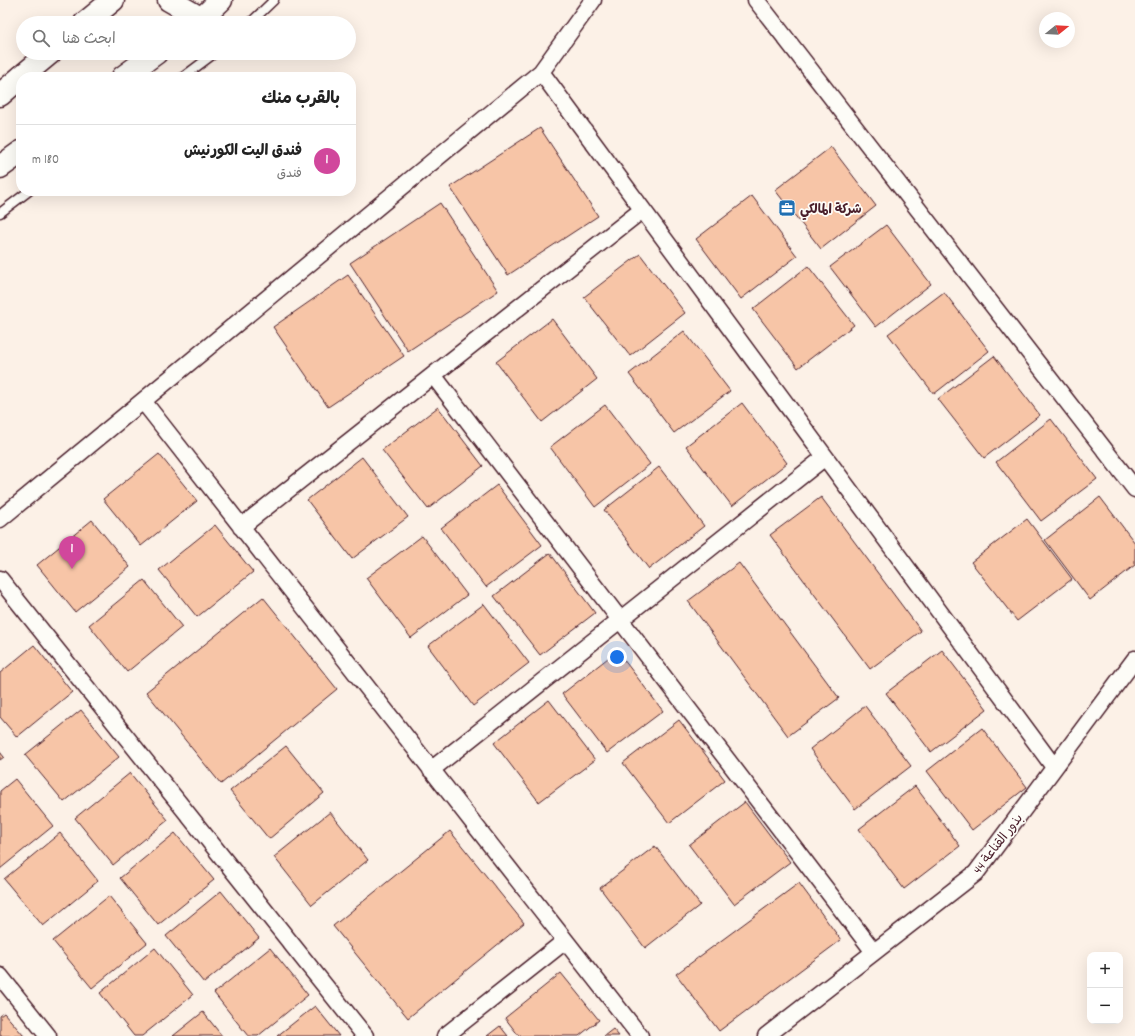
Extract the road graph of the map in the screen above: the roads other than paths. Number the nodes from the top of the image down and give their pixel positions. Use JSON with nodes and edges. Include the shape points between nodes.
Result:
{"nodes":[{"id":1,"x":113,"y":0,"type":"edge"},
{"id":2,"x":169,"y":0,"type":"edge"},
{"id":3,"x":222,"y":0,"type":"edge"},
{"id":4,"x":274,"y":0,"type":"edge"},
{"id":5,"x":593,"y":0,"type":"edge"},
{"id":6,"x":756,"y":0,"type":"edge"},
{"id":7,"x":94,"y":16,"type":"edge"},
{"id":8,"x":193,"y":16,"type":"edge"},
{"id":9,"x":205,"y":16,"type":"edge"},
{"id":10,"x":257,"y":16,"type":"edge"},
{"id":11,"x":42,"y":60,"type":"edge"},
{"id":12,"x":146,"y":60,"type":"edge"},
{"id":13,"x":206,"y":60,"type":"edge"},
{"id":14,"x":27,"y":72,"type":"edge"},
{"id":15,"x":130,"y":72,"type":"edge"},
{"id":16,"x":190,"y":72,"type":"edge"},
{"id":17,"x":541,"y":72,"type":"junction"},
{"id":18,"x":16,"y":81,"type":"edge"},
{"id":19,"x":0,"y":95,"type":"edge"},
{"id":20,"x":16,"y":156,"type":"edge"},
{"id":21,"x":0,"y":167,"type":"edge"},
{"id":22,"x":23,"y":196,"type":"edge"},
{"id":23,"x":642,"y":210,"type":"junction"},
{"id":24,"x":0,"y":213,"type":"edge"},
{"id":25,"x":433,"y":376,"type":"junction"},
{"id":26,"x":143,"y":401,"type":"junction"},
{"id":27,"x":825,"y":457,"type":"junction"},
{"id":28,"x":1135,"y":489,"type":"edge"},
{"id":29,"x":0,"y":519,"type":"edge"},
{"id":30,"x":242,"y":527,"type":"junction"},
{"id":31,"x":0,"y":579,"type":"edge"},
{"id":32,"x":621,"y":620,"type":"junction"},
{"id":33,"x":1135,"y":659,"type":"edge"},
{"id":34,"x":1054,"y":767,"type":"junction"},
{"id":35,"x":431,"y":770,"type":"junction"},
{"id":36,"x":565,"y":941,"type":"junction"},
{"id":37,"x":874,"y":952,"type":"junction"},
{"id":38,"x":1,"y":980,"type":"edge"},
{"id":39,"x":48,"y":1036,"type":"edge"},
{"id":40,"x":365,"y":1036,"type":"edge"},
{"id":41,"x":445,"y":1036,"type":"edge"},
{"id":42,"x":640,"y":1036,"type":"edge"},
{"id":43,"x":766,"y":1036,"type":"edge"}],
"edges":[{"from":1,"to":7,"type":"main road"},
{"from":2,"to":8,"type":"main road"},
{"from":3,"to":9,"type":"main road"},
{"from":4,"to":10,"type":"lane"},
{"from":5,"to":17,"type":"street"},
{"from":6,"to":28,"type":"street"},
{"from":11,"to":14,"type":"main road"},
{"from":12,"to":15,"type":"main road"},
{"from":13,"to":16,"type":"lane"},
{"from":17,"to":23,"type":"street"},
{"from":17,"to":26,"type":"street"},
{"from":18,"to":19,"type":"main road"},
{"from":20,"to":21,"type":"main road"},
{"from":22,"to":24,"type":"lane"},
{"from":23,"to":25,"type":"street"},
{"from":23,"to":27,"type":"street"},
{"from":25,"to":30,"type":"street"},
{"from":25,"to":32,"type":"street"},
{"from":26,"to":29,"type":"street"},
{"from":26,"to":30,"type":"street"},
{"from":27,"to":32,"type":"street"},
{"from":27,"to":34,"type":"street"},
{"from":30,"to":35,"type":"street"},
{"from":31,"to":40,"type":"street"},
{"from":32,"to":35,"type":"street"},
{"from":32,"to":37,"type":"street"},
{"from":33,"to":34,"type":"street","name":"بذور القناعة 44"},
{"from":34,"to":37,"type":"street","name":"بذور القناعة 44","via":[[976,873]]},
{"from":35,"to":36,"type":"street"},
{"from":36,"to":41,"type":"street"},
{"from":36,"to":42,"type":"street"},
{"from":37,"to":43,"type":"street","name":"بذور القناعة 44"},
{"from":38,"to":39,"type":"street"}]}
